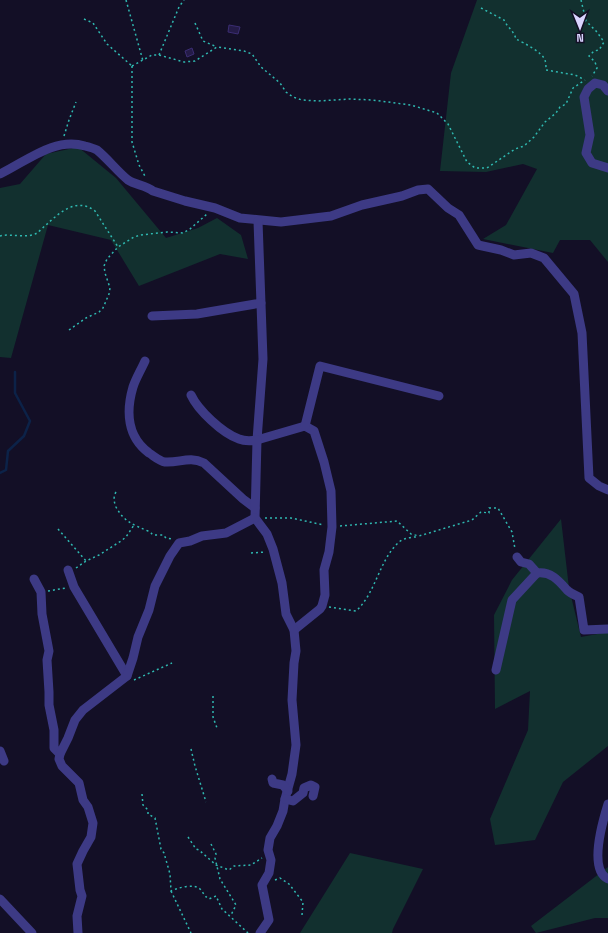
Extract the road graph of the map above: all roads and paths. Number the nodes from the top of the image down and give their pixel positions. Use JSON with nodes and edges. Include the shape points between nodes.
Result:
{"nodes":[{"id":1,"x":126,"y":0,"type":"edge"},
{"id":2,"x":184,"y":0,"type":"edge"},
{"id":3,"x":581,"y":0,"type":"edge"},
{"id":4,"x":481,"y":8,"type":"dead end"},
{"id":5,"x":84,"y":19,"type":"dead end"},
{"id":6,"x":195,"y":23,"type":"dead end"},
{"id":7,"x":217,"y":47,"type":"junction"},
{"id":8,"x":158,"y":55,"type":"junction"},
{"id":9,"x":143,"y":61,"type":"junction"},
{"id":10,"x":132,"y":66,"type":"junction"},
{"id":11,"x":584,"y":80,"type":"junction"},
{"id":12,"x":594,"y":83,"type":"junction"},
{"id":13,"x":608,"y":91,"type":"edge"},
{"id":14,"x":76,"y":102,"type":"dead end"},
{"id":15,"x":63,"y":144,"type":"junction"},
{"id":16,"x":608,"y":168,"type":"edge"},
{"id":17,"x":0,"y":174,"type":"edge"},
{"id":18,"x":146,"y":178,"type":"dead end"},
{"id":19,"x":215,"y":208,"type":"junction"},
{"id":20,"x":258,"y":221,"type":"junction"},
{"id":21,"x":0,"y":236,"type":"edge"},
{"id":22,"x":118,"y":247,"type":"junction"},
{"id":23,"x":261,"y":303,"type":"junction"},
{"id":24,"x":152,"y":316,"type":"dead end"},
{"id":25,"x":69,"y":330,"type":"dead end"},
{"id":26,"x":145,"y":362,"type":"dead end"},
{"id":27,"x":191,"y":394,"type":"dead end"},
{"id":28,"x":439,"y":396,"type":"dead end"},
{"id":29,"x":305,"y":426,"type":"junction"},
{"id":30,"x":257,"y":440,"type":"junction"},
{"id":31,"x":608,"y":490,"type":"edge"},
{"id":32,"x":116,"y":492,"type":"dead end"},
{"id":33,"x":255,"y":508,"type":"junction"},
{"id":34,"x":255,"y":518,"type":"junction"},
{"id":35,"x":134,"y":525,"type":"junction"},
{"id":36,"x":332,"y":526,"type":"junction"},
{"id":37,"x":58,"y":529,"type":"dead end"},
{"id":38,"x":419,"y":536,"type":"junction"},
{"id":39,"x":178,"y":545,"type":"junction"},
{"id":40,"x":273,"y":550,"type":"junction"},
{"id":41,"x":251,"y":553,"type":"dead end"},
{"id":42,"x":517,"y":557,"type":"joint"},
{"id":43,"x":86,"y":561,"type":"junction"},
{"id":44,"x":68,"y":570,"type":"joint"},
{"id":45,"x":537,"y":572,"type":"junction"},
{"id":46,"x":34,"y":579,"type":"dead end"},
{"id":47,"x":74,"y":586,"type":"junction"},
{"id":48,"x":41,"y":592,"type":"junction"},
{"id":49,"x":322,"y":606,"type":"junction"},
{"id":50,"x":608,"y":629,"type":"edge"},
{"id":51,"x":294,"y":630,"type":"junction"},
{"id":52,"x":172,"y":663,"type":"dead end"},
{"id":53,"x":496,"y":670,"type":"dead end"},
{"id":54,"x":127,"y":676,"type":"junction"},
{"id":55,"x":213,"y":696,"type":"dead end"},
{"id":56,"x":217,"y":728,"type":"dead end"},
{"id":57,"x":191,"y":749,"type":"dead end"},
{"id":58,"x":0,"y":751,"type":"edge"},
{"id":59,"x":60,"y":754,"type":"junction"},
{"id":60,"x":4,"y":761,"type":"dead end"},
{"id":61,"x":272,"y":779,"type":"dead end"},
{"id":62,"x":142,"y":794,"type":"dead end"},
{"id":63,"x":286,"y":795,"type":"junction"},
{"id":64,"x":313,"y":796,"type":"dead end"},
{"id":65,"x":206,"y":802,"type":"dead end"},
{"id":66,"x":608,"y":804,"type":"edge"},
{"id":67,"x":188,"y":837,"type":"dead end"},
{"id":68,"x":211,"y":844,"type":"dead end"},
{"id":69,"x":268,"y":850,"type":"junction"},
{"id":70,"x":216,"y":865,"type":"junction"},
{"id":71,"x":608,"y":879,"type":"edge"},
{"id":72,"x":262,"y":885,"type":"junction"},
{"id":73,"x":171,"y":891,"type":"junction"},
{"id":74,"x":0,"y":900,"type":"edge"},
{"id":75,"x":231,"y":915,"type":"junction"},
{"id":76,"x":302,"y":915,"type":"dead end"},
{"id":77,"x":32,"y":933,"type":"edge"},
{"id":78,"x":78,"y":933,"type":"edge"},
{"id":79,"x":191,"y":933,"type":"edge"},
{"id":80,"x":248,"y":933,"type":"edge"},
{"id":81,"x":260,"y":933,"type":"edge"}],
"edges":[{"from":1,"to":9,"type":"path"},
{"from":2,"to":8,"type":"path"},
{"from":3,"to":12,"type":"path","via":[[586,21],[604,42],[600,50],[589,56],[597,68],[592,75]]},
{"from":4,"to":11,"type":"path","via":[[504,20],[516,39],[539,52],[545,60],[546,70]]},
{"from":5,"to":10,"type":"path","via":[[93,23],[107,44]]},
{"from":6,"to":7,"type":"path","via":[[203,41]]},
{"from":7,"to":8,"type":"path","via":[[195,61],[184,62]]},
{"from":7,"to":11,"type":"path","via":[[252,54],[261,67],[293,98],[318,101],[372,100],[437,113],[448,124],[467,162],[475,168],[487,168],[524,146],[544,122],[566,104],[573,88]]},
{"from":8,"to":9,"type":"path","via":[[152,55]]},
{"from":9,"to":10,"type":"path"},
{"from":10,"to":18,"type":"path","via":[[132,142]]},
{"from":11,"to":12,"type":"path"},
{"from":12,"to":13,"type":"street","via":[[603,85]]},
{"from":12,"to":16,"type":"street","via":[[584,97],[590,135],[586,153],[592,163]]},
{"from":14,"to":15,"type":"path"},
{"from":15,"to":17,"type":"street","via":[[38,153]]},
{"from":15,"to":19,"type":"street","via":[[95,149],[129,180],[153,191]]},
{"from":19,"to":20,"type":"street","via":[[240,218]]},
{"from":19,"to":22,"type":"path","via":[[184,233],[140,235]]},
{"from":20,"to":23,"type":"street"},
{"from":20,"to":31,"type":"street","via":[[281,222],[331,216],[362,205],[428,189],[459,215],[478,245],[514,255],[531,253],[544,258],[574,294],[582,333],[589,478]]},
{"from":21,"to":22,"type":"path","via":[[37,233],[69,207],[77,205],[90,207],[95,211]]},
{"from":22,"to":25,"type":"path","via":[[104,266],[110,288],[103,308]]},
{"from":23,"to":24,"type":"street","via":[[198,314]]},
{"from":23,"to":30,"type":"street","via":[[263,359]]},
{"from":26,"to":33,"type":"street","via":[[134,385],[129,409],[133,436],[137,442],[165,462],[190,459],[204,463]]},
{"from":27,"to":30,"type":"street","via":[[202,411],[225,431],[238,439]]},
{"from":28,"to":29,"type":"street","via":[[320,366]]},
{"from":29,"to":30,"type":"street"},
{"from":29,"to":36,"type":"street","via":[[314,431],[324,462],[330,491]]},
{"from":30,"to":33,"type":"street"},
{"from":32,"to":35,"type":"path","via":[[113,496],[118,512]]},
{"from":33,"to":34,"type":"street"},
{"from":34,"to":36,"type":"path","via":[[291,518]]},
{"from":34,"to":39,"type":"street","via":[[226,532],[202,536]]},
{"from":34,"to":40,"type":"street","via":[[267,534]]},
{"from":35,"to":39,"type":"path","via":[[174,540]]},
{"from":35,"to":43,"type":"path","via":[[121,541]]},
{"from":36,"to":38,"type":"path","via":[[397,521],[411,534]]},
{"from":36,"to":49,"type":"street","via":[[324,570],[325,596]]},
{"from":37,"to":43,"type":"path"},
{"from":38,"to":42,"type":"path","via":[[472,520],[481,512],[489,513],[489,508],[498,508],[512,532]]},
{"from":38,"to":49,"type":"path","via":[[409,537],[400,542],[389,556],[364,604],[356,611]]},
{"from":39,"to":54,"type":"street","via":[[155,586]]},
{"from":40,"to":41,"type":"path"},
{"from":40,"to":51,"type":"street","via":[[282,582],[286,614]]},
{"from":42,"to":45,"type":"street"},
{"from":43,"to":44,"type":"path","via":[[75,569]]},
{"from":44,"to":47,"type":"street"},
{"from":45,"to":50,"type":"street","via":[[551,575],[579,597],[584,630]]},
{"from":45,"to":53,"type":"street","via":[[512,600]]},
{"from":46,"to":48,"type":"street"},
{"from":47,"to":48,"type":"path"},
{"from":47,"to":54,"type":"street"},
{"from":48,"to":59,"type":"street","via":[[48,651],[48,705],[54,730],[54,748]]},
{"from":49,"to":51,"type":"street"},
{"from":51,"to":63,"type":"street","via":[[296,651],[292,700],[296,745]]},
{"from":52,"to":54,"type":"path","via":[[131,681]]},
{"from":54,"to":59,"type":"street","via":[[83,710],[75,720]]},
{"from":55,"to":56,"type":"path","via":[[213,717]]},
{"from":57,"to":65,"type":"path"},
{"from":58,"to":60,"type":"street"},
{"from":59,"to":78,"type":"street","via":[[62,766],[79,783],[93,823],[91,837],[77,864],[82,896],[77,916]]},
{"from":61,"to":63,"type":"street","via":[[273,783],[282,785]]},
{"from":62,"to":73,"type":"path","via":[[143,806],[148,810],[148,814],[155,818],[161,849],[170,874]]},
{"from":63,"to":64,"type":"street","via":[[293,801],[303,793],[304,788],[311,785],[315,787]]},
{"from":63,"to":69,"type":"street","via":[[283,811],[270,838]]},
{"from":66,"to":71,"type":"street","via":[[602,823],[597,860],[600,872]]},
{"from":67,"to":70,"type":"path","via":[[196,849]]},
{"from":68,"to":70,"type":"path","via":[[216,854]]},
{"from":69,"to":70,"type":"path","via":[[251,865],[234,866],[229,870]]},
{"from":69,"to":72,"type":"street","via":[[271,860],[269,873]]},
{"from":70,"to":75,"type":"path","via":[[220,879],[236,905]]},
{"from":72,"to":76,"type":"path","via":[[280,878],[289,884],[303,902]]},
{"from":72,"to":81,"type":"street","via":[[268,920]]},
{"from":73,"to":75,"type":"path","via":[[194,886],[200,888],[203,895],[209,899],[216,896],[222,909]]},
{"from":73,"to":79,"type":"path"},
{"from":74,"to":77,"type":"street"},
{"from":75,"to":80,"type":"path"}]}
